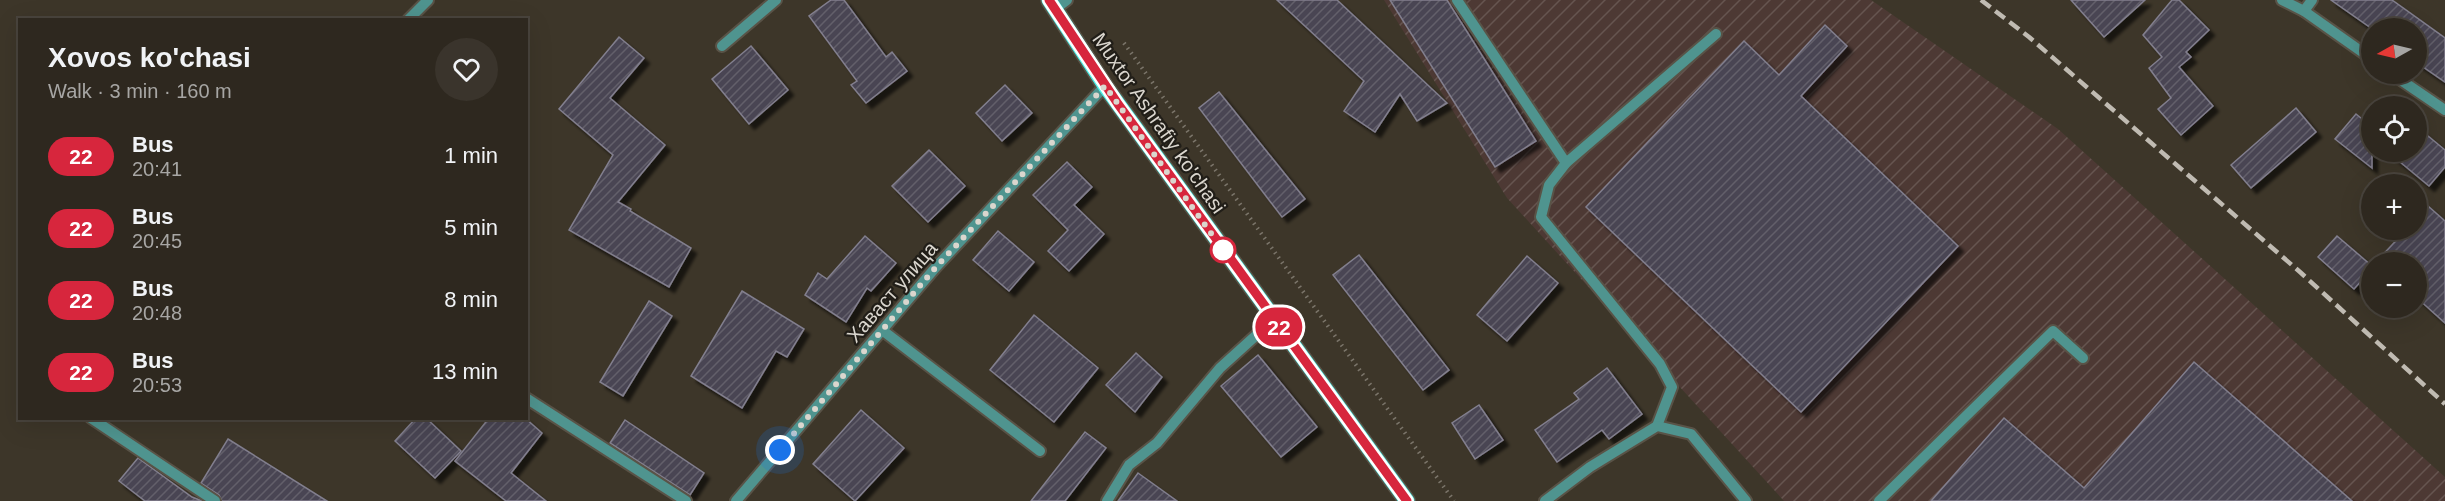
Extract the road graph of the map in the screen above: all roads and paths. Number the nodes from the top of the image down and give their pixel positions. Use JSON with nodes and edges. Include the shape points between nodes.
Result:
{"nodes":[{"id":1,"x":428,"y":0,"type":"edge"},
{"id":2,"x":776,"y":0,"type":"edge"},
{"id":3,"x":1457,"y":0,"type":"edge"},
{"id":4,"x":2282,"y":0,"type":"edge"},
{"id":5,"x":2312,"y":0,"type":"edge"},
{"id":6,"x":1057,"y":3,"type":"edge"},
{"id":7,"x":2304,"y":12,"type":"junction"},
{"id":8,"x":410,"y":18,"type":"edge"},
{"id":9,"x":1716,"y":34,"type":"dead end"},
{"id":10,"x":1124,"y":43,"type":"dead end"},
{"id":11,"x":722,"y":46,"type":"dead end"},
{"id":12,"x":2361,"y":51,"type":"edge"},
{"id":13,"x":2407,"y":84,"type":"edge"},
{"id":14,"x":1105,"y":86,"type":"junction"},
{"id":15,"x":2445,"y":110,"type":"edge"},
{"id":16,"x":1566,"y":163,"type":"junction"},
{"id":17,"x":1273,"y":320,"type":"junction"},
{"id":18,"x":882,"y":330,"type":"junction"},
{"id":19,"x":2083,"y":358,"type":"dead end"},
{"id":20,"x":528,"y":399,"type":"edge"},
{"id":21,"x":94,"y":420,"type":"edge"},
{"id":22,"x":1657,"y":426,"type":"junction"},
{"id":23,"x":1040,"y":451,"type":"dead end"},
{"id":24,"x":215,"y":501,"type":"edge"},
{"id":25,"x":686,"y":501,"type":"edge"},
{"id":26,"x":736,"y":501,"type":"edge"},
{"id":27,"x":1107,"y":501,"type":"edge"},
{"id":28,"x":1407,"y":501,"type":"edge"},
{"id":29,"x":1455,"y":501,"type":"edge"},
{"id":30,"x":1545,"y":501,"type":"edge"},
{"id":31,"x":1746,"y":501,"type":"edge"},
{"id":32,"x":1879,"y":501,"type":"edge"}],
"edges":[{"from":1,"to":8,"type":"street"},
{"from":2,"to":11,"type":"street"},
{"from":3,"to":16,"type":"street"},
{"from":4,"to":7,"type":"street"},
{"from":5,"to":7,"type":"street"},
{"from":6,"to":14,"type":"main road","name":"Muxtor Ashrafiy ko'chasi"},
{"from":7,"to":12,"type":"street"},
{"from":9,"to":16,"type":"street"},
{"from":10,"to":29,"type":"path"},
{"from":13,"to":15,"type":"street"},
{"from":14,"to":17,"type":"main road","name":"Muxtor Ashrafiy ko'chasi"},
{"from":14,"to":18,"type":"street","name":"Хаваст улица"},
{"from":16,"to":22,"type":"street","via":[[1549,185],[1541,217],[1660,364],[1672,387]]},
{"from":17,"to":27,"type":"street","via":[[1220,368],[1157,443],[1129,465]]},
{"from":17,"to":28,"type":"main road","name":"Muxtor Ashrafiy ko'chasi"},
{"from":18,"to":23,"type":"street"},
{"from":18,"to":26,"type":"street","name":"Хаваст улица"},
{"from":19,"to":32,"type":"street","via":[[2053,331]]},
{"from":20,"to":25,"type":"street"},
{"from":21,"to":24,"type":"street"},
{"from":22,"to":30,"type":"street","via":[[1590,467]]},
{"from":22,"to":31,"type":"street","via":[[1691,434]]}]}
